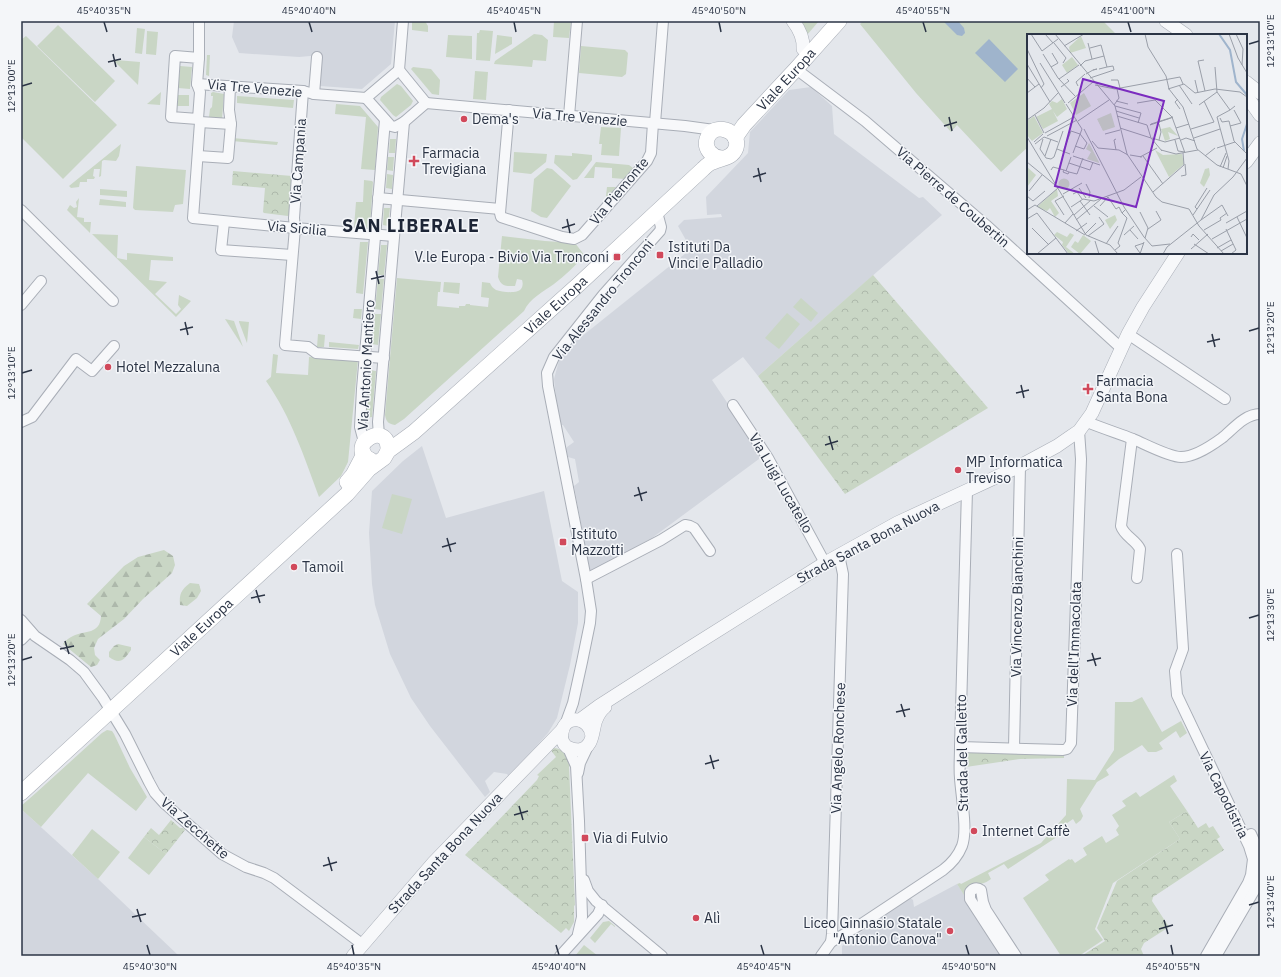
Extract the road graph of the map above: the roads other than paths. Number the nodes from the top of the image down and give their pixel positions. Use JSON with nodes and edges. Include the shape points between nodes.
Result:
{"nodes":[{"id":1,"x":200,"y":21,"type":"edge"},
{"id":2,"x":403,"y":21,"type":"edge"},
{"id":3,"x":577,"y":21,"type":"edge"},
{"id":4,"x":663,"y":21,"type":"edge"},
{"id":5,"x":793,"y":21,"type":"edge"},
{"id":6,"x":827,"y":21,"type":"edge"},
{"id":7,"x":839,"y":21,"type":"edge"},
{"id":8,"x":1166,"y":21,"type":"edge"},
{"id":9,"x":1185,"y":34,"type":"edge"},
{"id":10,"x":803,"y":49,"type":"junction"},
{"id":11,"x":317,"y":57,"type":"dead end"},
{"id":12,"x":199,"y":58,"type":"junction"},
{"id":13,"x":796,"y":69,"type":"junction"},
{"id":14,"x":399,"y":70,"type":"junction"},
{"id":15,"x":1247,"y":83,"type":"edge"},
{"id":16,"x":197,"y":84,"type":"junction"},
{"id":17,"x":230,"y":86,"type":"junction"},
{"id":18,"x":1247,"y":90,"type":"edge"},
{"id":19,"x":303,"y":91,"type":"junction"},
{"id":20,"x":1260,"y":93,"type":"edge"},
{"id":21,"x":314,"y":94,"type":"junction"},
{"id":22,"x":1247,"y":96,"type":"edge"},
{"id":23,"x":366,"y":98,"type":"junction"},
{"id":24,"x":1260,"y":102,"type":"edge"},
{"id":25,"x":426,"y":103,"type":"junction"},
{"id":26,"x":509,"y":110,"type":"junction"},
{"id":27,"x":1260,"y":115,"type":"edge"},
{"id":28,"x":569,"y":116,"type":"junction"},
{"id":29,"x":385,"y":120,"type":"junction"},
{"id":30,"x":199,"y":121,"type":"junction"},
{"id":31,"x":404,"y":122,"type":"junction"},
{"id":32,"x":654,"y":123,"type":"junction"},
{"id":33,"x":231,"y":124,"type":"junction"},
{"id":34,"x":713,"y":136,"type":"junction"},
{"id":35,"x":735,"y":138,"type":"junction"},
{"id":36,"x":1259,"y":149,"type":"edge"},
{"id":37,"x":198,"y":156,"type":"junction"},
{"id":38,"x":721,"y":158,"type":"junction"},
{"id":39,"x":1247,"y":161,"type":"edge"},
{"id":40,"x":378,"y":198,"type":"junction"},
{"id":41,"x":397,"y":199,"type":"junction"},
{"id":42,"x":500,"y":209,"type":"junction"},
{"id":43,"x":21,"y":210,"type":"edge"},
{"id":44,"x":657,"y":212,"type":"junction"},
{"id":45,"x":224,"y":222,"type":"junction"},
{"id":46,"x":295,"y":228,"type":"junction"},
{"id":47,"x":375,"y":234,"type":"junction"},
{"id":48,"x":394,"y":236,"type":"junction"},
{"id":49,"x":1177,"y":254,"type":"edge"},
{"id":50,"x":292,"y":255,"type":"junction"},
{"id":51,"x":41,"y":281,"type":"dead end"},
{"id":52,"x":113,"y":301,"type":"dead end"},
{"id":53,"x":21,"y":305,"type":"edge"},
{"id":54,"x":1128,"y":334,"type":"junction"},
{"id":55,"x":114,"y":346,"type":"dead end"},
{"id":56,"x":1121,"y":348,"type":"junction"},
{"id":57,"x":365,"y":357,"type":"junction"},
{"id":58,"x":384,"y":358,"type":"junction"},
{"id":59,"x":1224,"y":399,"type":"dead end"},
{"id":60,"x":733,"y":405,"type":"dead end"},
{"id":61,"x":1260,"y":414,"type":"edge"},
{"id":62,"x":21,"y":422,"type":"edge"},
{"id":63,"x":1083,"y":426,"type":"junction"},
{"id":64,"x":1132,"y":439,"type":"junction"},
{"id":65,"x":383,"y":447,"type":"junction"},
{"id":66,"x":364,"y":448,"type":"junction"},
{"id":67,"x":1020,"y":466,"type":"junction"},
{"id":68,"x":967,"y":490,"type":"junction"},
{"id":69,"x":710,"y":551,"type":"dead end"},
{"id":70,"x":1178,"y":554,"type":"dead end"},
{"id":71,"x":839,"y":555,"type":"junction"},
{"id":72,"x":825,"y":563,"type":"junction"},
{"id":73,"x":1137,"y":578,"type":"dead end"},
{"id":74,"x":586,"y":579,"type":"junction"},
{"id":75,"x":21,"y":620,"type":"edge"},
{"id":76,"x":25,"y":629,"type":"edge"},
{"id":77,"x":21,"y":640,"type":"edge"},
{"id":78,"x":1175,"y":675,"type":"junction"},
{"id":79,"x":613,"y":698,"type":"junction"},
{"id":80,"x":572,"y":703,"type":"junction"},
{"id":81,"x":108,"y":707,"type":"junction"},
{"id":82,"x":579,"y":720,"type":"junction"},
{"id":83,"x":564,"y":727,"type":"junction"},
{"id":84,"x":590,"y":740,"type":"junction"},
{"id":85,"x":567,"y":747,"type":"junction"},
{"id":86,"x":960,"y":747,"type":"junction"},
{"id":87,"x":1014,"y":748,"type":"junction"},
{"id":88,"x":540,"y":752,"type":"junction"},
{"id":89,"x":21,"y":783,"type":"edge"},
{"id":90,"x":577,"y":785,"type":"junction"},
{"id":91,"x":21,"y":793,"type":"edge"},
{"id":92,"x":1260,"y":862,"type":"edge"},
{"id":93,"x":582,"y":868,"type":"junction"},
{"id":94,"x":1260,"y":870,"type":"edge"},
{"id":95,"x":601,"y":905,"type":"junction"},
{"id":96,"x":612,"y":914,"type":"junction"},
{"id":97,"x":582,"y":917,"type":"junction"},
{"id":98,"x":593,"y":920,"type":"junction"},
{"id":99,"x":578,"y":934,"type":"junction"},
{"id":100,"x":362,"y":944,"type":"junction"},
{"id":101,"x":831,"y":948,"type":"edge"},
{"id":102,"x":353,"y":956,"type":"edge"},
{"id":103,"x":560,"y":956,"type":"edge"},
{"id":104,"x":662,"y":956,"type":"edge"},
{"id":105,"x":821,"y":956,"type":"edge"},
{"id":106,"x":1007,"y":956,"type":"edge"},
{"id":107,"x":1016,"y":956,"type":"edge"},
{"id":108,"x":1206,"y":956,"type":"edge"},
{"id":109,"x":1216,"y":956,"type":"edge"}],
"edges":[{"from":1,"to":12,"type":"street","name":"Via Sicilia"},
{"from":2,"to":14,"type":"street"},
{"from":3,"to":28,"type":"street"},
{"from":4,"to":32,"type":"street"},
{"from":5,"to":10,"type":"street","via":[[803,40]]},
{"from":6,"to":10,"type":"main road","name":"Viale Europa"},
{"from":7,"to":13,"type":"main road","name":"Viale Europa"},
{"from":8,"to":9,"type":"street"},
{"from":10,"to":34,"type":"main road","name":"Viale Europa","via":[[738,119]]},
{"from":11,"to":21,"type":"street","name":"Via Tre Venezie"},
{"from":12,"to":16,"type":"street","name":"Via Sicilia"},
{"from":12,"to":30,"type":"street","via":[[175,56],[171,117]]},
{"from":13,"to":35,"type":"main road","name":"Viale Europa"},
{"from":13,"to":56,"type":"street","name":"Via Pierre de Coubertin","via":[[876,130],[986,225]]},
{"from":14,"to":23,"type":"street"},
{"from":14,"to":25,"type":"street"},
{"from":15,"to":20,"type":"street"},
{"from":16,"to":17,"type":"street","name":"Via Tre Venezie"},
{"from":16,"to":30,"type":"street","name":"Via Sicilia","via":[[200,92]]},
{"from":17,"to":19,"type":"street","name":"Via Tre Venezie"},
{"from":17,"to":33,"type":"street"},
{"from":18,"to":24,"type":"street"},
{"from":19,"to":21,"type":"street","name":"Via Tre Venezie"},
{"from":19,"to":46,"type":"street","name":"Via Campania"},
{"from":21,"to":23,"type":"street","name":"Via Tre Venezie"},
{"from":22,"to":27,"type":"street"},
{"from":23,"to":29,"type":"street"},
{"from":25,"to":26,"type":"street","name":"Via Tre Venezie"},
{"from":25,"to":31,"type":"street"},
{"from":26,"to":28,"type":"street","name":"Via Tre Venezie"},
{"from":26,"to":42,"type":"street"},
{"from":28,"to":32,"type":"street","name":"Via Tre Venezie"},
{"from":29,"to":31,"type":"street","via":[[395,127]]},
{"from":29,"to":40,"type":"street","name":"Via Antonio Mantiero"},
{"from":30,"to":33,"type":"street"},
{"from":30,"to":37,"type":"street","name":"Via Sicilia"},
{"from":31,"to":41,"type":"street","name":"Via Antonio Mantiero"},
{"from":32,"to":34,"type":"street","name":"Via Tre Venezie","via":[[691,127]]},
{"from":32,"to":42,"type":"street","name":"Via Piemonte","via":[[648,161],[577,238],[562,237],[501,217]]},
{"from":33,"to":37,"type":"street","via":[[228,158]]},
{"from":34,"to":35,"type":"main road","via":[[730,132]]},
{"from":34,"to":38,"type":"main road","via":[[713,156]]},
{"from":34,"to":65,"type":"main road","name":"Viale Europa","via":[[701,158],[572,280],[409,428]]},
{"from":35,"to":38,"type":"main road","name":"Viale Europa","via":[[734,152],[726,158]]},
{"from":36,"to":39,"type":"street"},
{"from":37,"to":45,"type":"street","name":"Via Sicilia","via":[[193,218]]},
{"from":38,"to":44,"type":"main road","name":"Viale Europa","via":[[703,169]]},
{"from":40,"to":41,"type":"street"},
{"from":40,"to":47,"type":"street","name":"Via Antonio Mantiero"},
{"from":41,"to":42,"type":"street"},
{"from":41,"to":48,"type":"street","name":"Via Antonio Mantiero"},
{"from":43,"to":52,"type":"street"},
{"from":44,"to":65,"type":"main road","name":"Viale Europa","via":[[414,432]]},
{"from":44,"to":74,"type":"street","name":"Via Alessandro Tronconi","via":[[660,231],[554,356],[548,373],[548,386]]},
{"from":45,"to":46,"type":"street","name":"Via Sicilia"},
{"from":45,"to":50,"type":"street","via":[[221,250]]},
{"from":46,"to":47,"type":"street","name":"Via Sicilia"},
{"from":46,"to":50,"type":"street","name":"Via Campania"},
{"from":47,"to":48,"type":"street","name":"Via Sicilia"},
{"from":47,"to":57,"type":"street","name":"Via Antonio Mantiero"},
{"from":48,"to":58,"type":"street","name":"Via Antonio Mantiero"},
{"from":49,"to":54,"type":"street","name":"Strada Santa Bona Nuova"},
{"from":50,"to":57,"type":"street","name":"Via Campania","via":[[285,345],[308,347],[316,353]]},
{"from":51,"to":53,"type":"street"},
{"from":54,"to":56,"type":"street","name":"Strada Santa Bona Nuova"},
{"from":54,"to":59,"type":"street"},
{"from":55,"to":62,"type":"street","via":[[92,371],[76,359],[32,417]]},
{"from":56,"to":63,"type":"street","name":"Strada Santa Bona Nuova","via":[[1096,404]]},
{"from":57,"to":58,"type":"street","name":"Via Campania"},
{"from":57,"to":66,"type":"street","name":"Via Antonio Mantiero","via":[[360,427]]},
{"from":58,"to":65,"type":"street","name":"Via Antonio Mantiero","via":[[378,422]]},
{"from":60,"to":72,"type":"street","name":"Via Luigi Lucatello","via":[[768,458]]},
{"from":61,"to":64,"type":"street","via":[[1247,418],[1219,440],[1190,456],[1173,456]]},
{"from":63,"to":64,"type":"street"},
{"from":63,"to":67,"type":"street","name":"Strada Santa Bona Nuova","via":[[1057,446]]},
{"from":63,"to":87,"type":"street","name":"Via dell'Immacolata","via":[[1071,743],[1063,750]]},
{"from":64,"to":73,"type":"street","via":[[1121,526],[1140,549]]},
{"from":65,"to":66,"type":"main road","name":"Viale Europa","via":[[370,436]]},
{"from":65,"to":66,"type":"main road","via":[[373,461],[369,460]]},
{"from":65,"to":81,"type":"main road","name":"Viale Europa","via":[[347,494]]},
{"from":66,"to":81,"type":"main road","name":"Viale Europa","via":[[353,475],[346,484]]},
{"from":67,"to":68,"type":"street","name":"Strada Santa Bona Nuova"},
{"from":67,"to":87,"type":"street","name":"Via Vincenzo Bianchini"},
{"from":68,"to":71,"type":"street","name":"Strada Santa Bona Nuova","via":[[897,523]]},
{"from":68,"to":86,"type":"street","name":"Strada del Galletto"},
{"from":69,"to":74,"type":"street","via":[[694,528],[685,525]]},
{"from":70,"to":78,"type":"street","name":"Via Capodistria","via":[[1183,649]]},
{"from":71,"to":72,"type":"street","name":"Strada Santa Bona Nuova"},
{"from":71,"to":101,"type":"street","name":"Via Angelo Ronchese","via":[[843,574]]},
{"from":72,"to":79,"type":"street","name":"Strada Santa Bona Nuova"},
{"from":74,"to":80,"type":"street","name":"Via Alessandro Tronconi","via":[[591,620]]},
{"from":75,"to":76,"type":"street","name":"Via Zecchette"},
{"from":76,"to":77,"type":"street"},
{"from":76,"to":81,"type":"street","name":"Via Zecchette","via":[[78,666]]},
{"from":78,"to":92,"type":"street","name":"Via Capodistria","via":[[1255,844]]},
{"from":78,"to":108,"type":"street","name":"Via Capodistria","via":[[1177,695],[1249,846],[1252,859],[1248,883]]},
{"from":79,"to":82,"type":"street","name":"Strada Santa Bona Nuova"},
{"from":79,"to":84,"type":"street","via":[[599,714]]},
{"from":80,"to":82,"type":"street","name":"Via Alessandro Tronconi"},
{"from":80,"to":83,"type":"street","name":"Via Alessandro Tronconi"},
{"from":81,"to":89,"type":"main road","name":"Viale Europa"},
{"from":81,"to":91,"type":"main road","name":"Viale Europa"},
{"from":81,"to":100,"type":"street","name":"Via Zecchette","via":[[155,793],[172,812],[222,854],[274,878]]},
{"from":82,"to":83,"type":"street","via":[[572,720]]},
{"from":82,"to":84,"type":"street","via":[[589,726]]},
{"from":83,"to":85,"type":"street","via":[[562,740]]},
{"from":83,"to":88,"type":"street","name":"Strada Santa Bona Nuova"},
{"from":84,"to":85,"type":"street","via":[[585,748],[580,750]]},
{"from":84,"to":90,"type":"street","via":[[578,769]]},
{"from":85,"to":88,"type":"street","via":[[561,744],[553,745]]},
{"from":85,"to":90,"type":"street","via":[[576,766]]},
{"from":86,"to":87,"type":"street","name":"Via dell'Immacolata"},
{"from":86,"to":101,"type":"street","name":"Strada del Galletto","via":[[964,836],[958,854],[943,870],[863,923]]},
{"from":88,"to":100,"type":"street","name":"Strada Santa Bona Nuova","via":[[434,862]]},
{"from":90,"to":93,"type":"street"},
{"from":93,"to":95,"type":"street","via":[[586,887]]},
{"from":93,"to":97,"type":"street"},
{"from":94,"to":109,"type":"street","via":[[1254,891]]},
{"from":95,"to":96,"type":"street"},
{"from":95,"to":97,"type":"street","via":[[588,908]]},
{"from":95,"to":98,"type":"street"},
{"from":96,"to":98,"type":"street"},
{"from":96,"to":104,"type":"street"},
{"from":97,"to":99,"type":"street"},
{"from":98,"to":99,"type":"street"},
{"from":99,"to":103,"type":"street"},
{"from":100,"to":102,"type":"street","name":"Strada Santa Bona Nuova"},
{"from":101,"to":105,"type":"street","name":"Strada del Galletto"},
{"from":106,"to":107,"type":"street","via":[[970,899],[970,892],[974,888],[981,890],[986,910]]}]}
